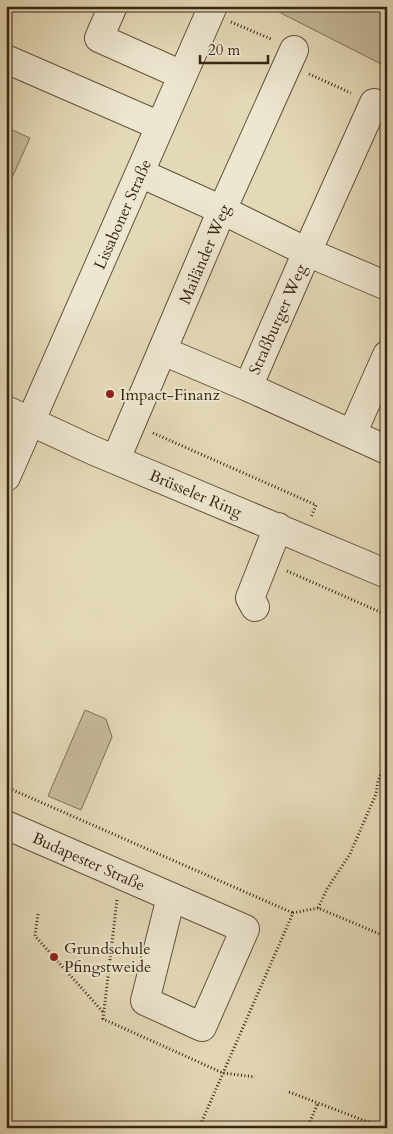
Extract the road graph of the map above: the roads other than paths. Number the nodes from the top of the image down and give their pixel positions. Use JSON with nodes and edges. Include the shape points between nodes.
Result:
{"nodes":[{"id":1,"x":113,"y":6,"type":"edge"},
{"id":2,"x":212,"y":9,"type":"edge"},
{"id":3,"x":291,"y":57,"type":"road end"},
{"id":4,"x":6,"y":59,"type":"edge"},
{"id":5,"x":182,"y":76,"type":"junction"},
{"id":6,"x":374,"y":103,"type":"road end"},
{"id":7,"x":160,"y":126,"type":"junction"},
{"id":8,"x":140,"y":173,"type":"junction"},
{"id":9,"x":222,"y":210,"type":"junction"},
{"id":10,"x":307,"y":252,"type":"junction"},
{"id":11,"x":387,"y":286,"type":"edge"},
{"id":12,"x":163,"y":351,"type":"junction"},
{"id":13,"x":387,"y":354,"type":"edge"},
{"id":14,"x":248,"y":387,"type":"junction"},
{"id":15,"x":6,"y":410,"type":"edge"},
{"id":16,"x":31,"y":422,"type":"junction"},
{"id":17,"x":352,"y":434,"type":"junction"},
{"id":18,"x":387,"y":450,"type":"edge"},
{"id":19,"x":116,"y":459,"type":"junction"},
{"id":20,"x":6,"y":477,"type":"edge"},
{"id":21,"x":290,"y":532,"type":"junction"},
{"id":22,"x":387,"y":574,"type":"edge"},
{"id":23,"x":255,"y":607,"type":"dead end"},
{"id":24,"x":6,"y":825,"type":"edge"},
{"id":25,"x":171,"y":898,"type":"junction"}],
"edges":[{"from":1,"to":5,"type":"street","via":[[98,38]]},
{"from":2,"to":5,"type":"street","name":"Lissaboner Straße"},
{"from":3,"to":9,"type":"street","name":"Mailänder Weg"},
{"from":4,"to":7,"type":"street"},
{"from":5,"to":7,"type":"street","name":"Lissaboner Straße"},
{"from":6,"to":10,"type":"street","name":"Straßburger Weg"},
{"from":7,"to":8,"type":"street","name":"Lissaboner Straße"},
{"from":8,"to":9,"type":"street","name":"Straßburger Weg"},
{"from":8,"to":16,"type":"street","name":"Lissaboner Straße"},
{"from":9,"to":10,"type":"street","name":"Straßburger Weg"},
{"from":9,"to":12,"type":"street","name":"Mailänder Weg"},
{"from":10,"to":11,"type":"street","name":"Straßburger Weg"},
{"from":10,"to":14,"type":"street","name":"Straßburger Weg"},
{"from":12,"to":14,"type":"street","name":"Straßburger Weg"},
{"from":12,"to":19,"type":"street","name":"Mailänder Weg"},
{"from":13,"to":17,"type":"street"},
{"from":14,"to":17,"type":"street","name":"Straßburger Weg"},
{"from":15,"to":16,"type":"street","name":"Brüsseler Ring"},
{"from":16,"to":19,"type":"street","name":"Brüsseler Ring"},
{"from":16,"to":20,"type":"street"},
{"from":17,"to":18,"type":"street","name":"Straßburger Weg"},
{"from":19,"to":21,"type":"street","name":"Brüsseler Ring"},
{"from":21,"to":22,"type":"street","name":"Brüsseler Ring"},
{"from":21,"to":23,"type":"street","via":[[265,562],[250,598]]},
{"from":24,"to":25,"type":"street","name":"Budapester Straße"},
{"from":25,"to":25,"type":"street","name":"Budapester Straße","via":[[145,1001],[202,1027],[245,930]]}]}
